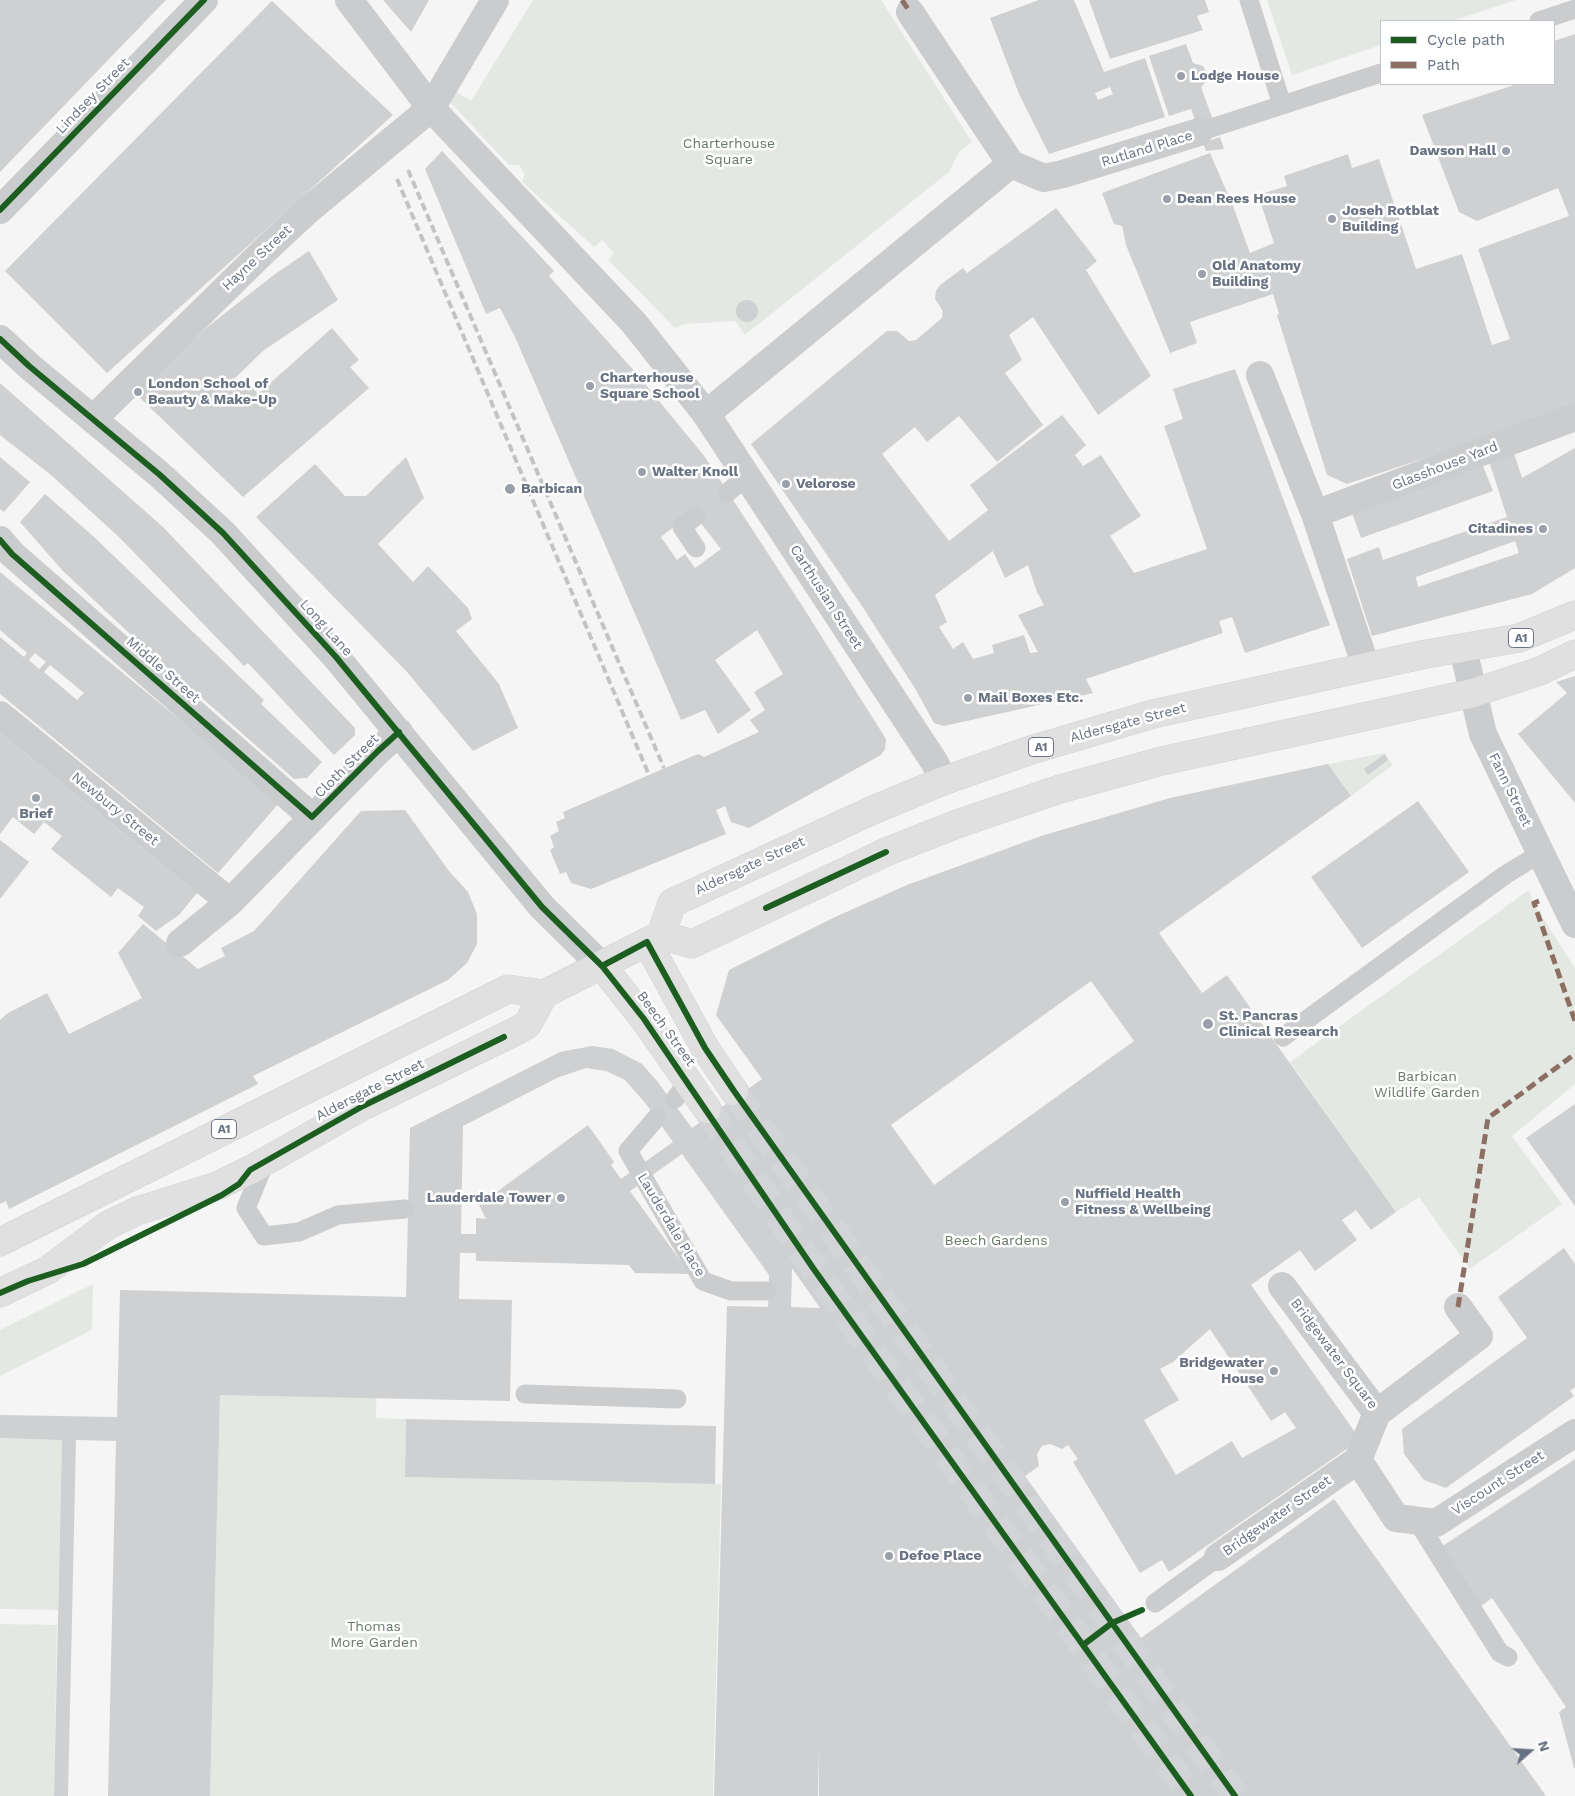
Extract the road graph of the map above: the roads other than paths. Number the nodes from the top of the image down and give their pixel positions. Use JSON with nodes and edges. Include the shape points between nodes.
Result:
{"nodes":[{"id":1,"x":204,"y":0,"type":"edge"},
{"id":2,"x":349,"y":0,"type":"edge"},
{"id":3,"x":494,"y":0,"type":"edge"},
{"id":4,"x":1249,"y":0,"type":"edge"},
{"id":5,"x":1575,"y":10,"type":"edge"},
{"id":6,"x":910,"y":12,"type":"dead end"},
{"id":7,"x":1542,"y":20,"type":"edge"},
{"id":8,"x":1380,"y":73,"type":"edge"},
{"id":9,"x":1282,"y":105,"type":"junction"},
{"id":10,"x":431,"y":108,"type":"junction"},
{"id":11,"x":1199,"y":132,"type":"joint"},
{"id":12,"x":1011,"y":164,"type":"junction"},
{"id":13,"x":0,"y":210,"type":"edge"},
{"id":14,"x":0,"y":339,"type":"edge"},
{"id":15,"x":1260,"y":374,"type":"dead end"},
{"id":16,"x":706,"y":414,"type":"junction"},
{"id":17,"x":1575,"y":417,"type":"edge"},
{"id":18,"x":92,"y":419,"type":"junction"},
{"id":19,"x":1315,"y":514,"type":"junction"},
{"id":20,"x":696,"y":516,"type":"dead end"},
{"id":21,"x":0,"y":540,"type":"edge"},
{"id":22,"x":696,"y":548,"type":"dead end"},
{"id":23,"x":1575,"y":615,"type":"edge"},
{"id":24,"x":1464,"y":649,"type":"junction"},
{"id":25,"x":1575,"y":654,"type":"edge"},
{"id":26,"x":1366,"y":667,"type":"junction"},
{"id":27,"x":1473,"y":693,"type":"junction"},
{"id":28,"x":0,"y":715,"type":"edge"},
{"id":29,"x":399,"y":732,"type":"junction"},
{"id":30,"x":943,"y":781,"type":"junction"},
{"id":31,"x":312,"y":817,"type":"junction"},
{"id":32,"x":1541,"y":853,"type":"junction"},
{"id":33,"x":230,"y":902,"type":"junction"},
{"id":34,"x":1575,"y":924,"type":"edge"},
{"id":35,"x":654,"y":938,"type":"junction"},
{"id":36,"x":180,"y":943,"type":"dead end"},
{"id":37,"x":602,"y":966,"type":"junction"},
{"id":38,"x":544,"y":994,"type":"junction"},
{"id":39,"x":1283,"y":1037,"type":"dead end"},
{"id":40,"x":734,"y":1091,"type":"tunnel mouth"},
{"id":41,"x":707,"y":1109,"type":"tunnel mouth"},
{"id":42,"x":657,"y":1118,"type":"dead end"},
{"id":43,"x":265,"y":1162,"type":"junction"},
{"id":44,"x":405,"y":1209,"type":"dead end"},
{"id":45,"x":0,"y":1242,"type":"edge"},
{"id":46,"x":1282,"y":1286,"type":"dead end"},
{"id":47,"x":767,"y":1291,"type":"dead end"},
{"id":48,"x":0,"y":1293,"type":"edge"},
{"id":49,"x":1458,"y":1307,"type":"dead end"},
{"id":50,"x":525,"y":1394,"type":"dead end"},
{"id":51,"x":677,"y":1399,"type":"dead end"},
{"id":52,"x":1377,"y":1413,"type":"junction"},
{"id":53,"x":1575,"y":1433,"type":"edge"},
{"id":54,"x":1358,"y":1460,"type":"junction"},
{"id":55,"x":1417,"y":1521,"type":"junction"},
{"id":56,"x":1218,"y":1557,"type":"joint"},
{"id":57,"x":1155,"y":1603,"type":"dead end"},
{"id":58,"x":1508,"y":1657,"type":"dead end"}],
"edges":[{"from":1,"to":13,"type":"street","name":"Lindsey Street"},
{"from":2,"to":10,"type":"street"},
{"from":3,"to":10,"type":"street"},
{"from":4,"to":9,"type":"lane"},
{"from":5,"to":7,"type":"lane"},
{"from":6,"to":12,"type":"street"},
{"from":8,"to":9,"type":"lane","name":"Rutland Place"},
{"from":9,"to":11,"type":"lane","name":"Rutland Place"},
{"from":10,"to":16,"type":"street","via":[[634,323]]},
{"from":10,"to":18,"type":"street","name":"Hayne Street","via":[[280,236]]},
{"from":11,"to":12,"type":"street","name":"Rutland Place","via":[[1044,178]]},
{"from":12,"to":16,"type":"street"},
{"from":14,"to":18,"type":"street","name":"Long Lane"},
{"from":15,"to":19,"type":"street"},
{"from":16,"to":30,"type":"street","name":"Carthusian Street","via":[[737,485],[935,763]]},
{"from":17,"to":19,"type":"street","name":"Glasshouse Yard"},
{"from":18,"to":29,"type":"street","name":"Long Lane","via":[[223,533]]},
{"from":19,"to":26,"type":"street"},
{"from":20,"to":22,"type":"lane","via":[[682,527]]},
{"from":21,"to":31,"type":"street","name":"Middle Street"},
{"from":23,"to":24,"type":"main road","number":"A1","via":[[1519,638]]},
{"from":24,"to":26,"type":"main road","name":"Aldersgate Street","number":"A1"},
{"from":24,"to":27,"type":"street","name":"Fann Street"},
{"from":25,"to":27,"type":"main road","via":[[1540,671]]},
{"from":26,"to":30,"type":"main road","name":"Aldersgate Street","number":"A1","via":[[1153,714],[1031,750]]},
{"from":27,"to":32,"type":"street","name":"Fann Street","via":[[1483,734]]},
{"from":27,"to":35,"type":"main road","via":[[1162,761],[1060,789],[886,852],[692,944]]},
{"from":28,"to":33,"type":"street","name":"Newbury Street"},
{"from":29,"to":31,"type":"street","name":"Cloth Street"},
{"from":29,"to":37,"type":"street","name":"Long Lane","via":[[542,907]]},
{"from":30,"to":35,"type":"main road","name":"Aldersgate Street","number":"A1","via":[[808,839],[672,903]]},
{"from":31,"to":33,"type":"street","name":"Cloth Street"},
{"from":32,"to":34,"type":"street","name":"Fann Street"},
{"from":32,"to":39,"type":"lane","via":[[1504,875]]},
{"from":33,"to":36,"type":"street","name":"Cloth Street"},
{"from":35,"to":37,"type":"main road"},
{"from":35,"to":40,"type":"main road","name":"Beech Street","via":[[705,1048]]},
{"from":37,"to":38,"type":"main road"},
{"from":37,"to":41,"type":"main road","name":"Beech Street","via":[[644,1019],[681,1090]]},
{"from":38,"to":43,"type":"main road","name":"Aldersgate Street","via":[[527,1025],[363,1106]]},
{"from":38,"to":45,"type":"main road","name":"Aldersgate Street","number":"A1","via":[[508,988]]},
{"from":42,"to":47,"type":"lane","name":"Lauderdale Place","via":[[628,1151],[703,1281],[731,1291]]},
{"from":43,"to":44,"type":"lane","via":[[246,1208],[264,1236],[299,1232],[338,1215]]},
{"from":43,"to":48,"type":"main road","name":"Aldersgate Street","via":[[217,1186],[152,1205],[108,1225],[48,1270]]},
{"from":46,"to":52,"type":"street","name":"Bridgewater Square"},
{"from":49,"to":52,"type":"street","name":"Bridgewater Square","via":[[1479,1336]]},
{"from":50,"to":51,"type":"lane"},
{"from":52,"to":54,"type":"street"},
{"from":53,"to":55,"type":"street","name":"Viscount Street","via":[[1436,1522]]},
{"from":54,"to":55,"type":"street","via":[[1396,1518]]},
{"from":54,"to":56,"type":"street","name":"Bridgewater Street"},
{"from":55,"to":58,"type":"lane","via":[[1500,1653]]},
{"from":56,"to":57,"type":"lane","name":"Bridgewater Street"}]}
